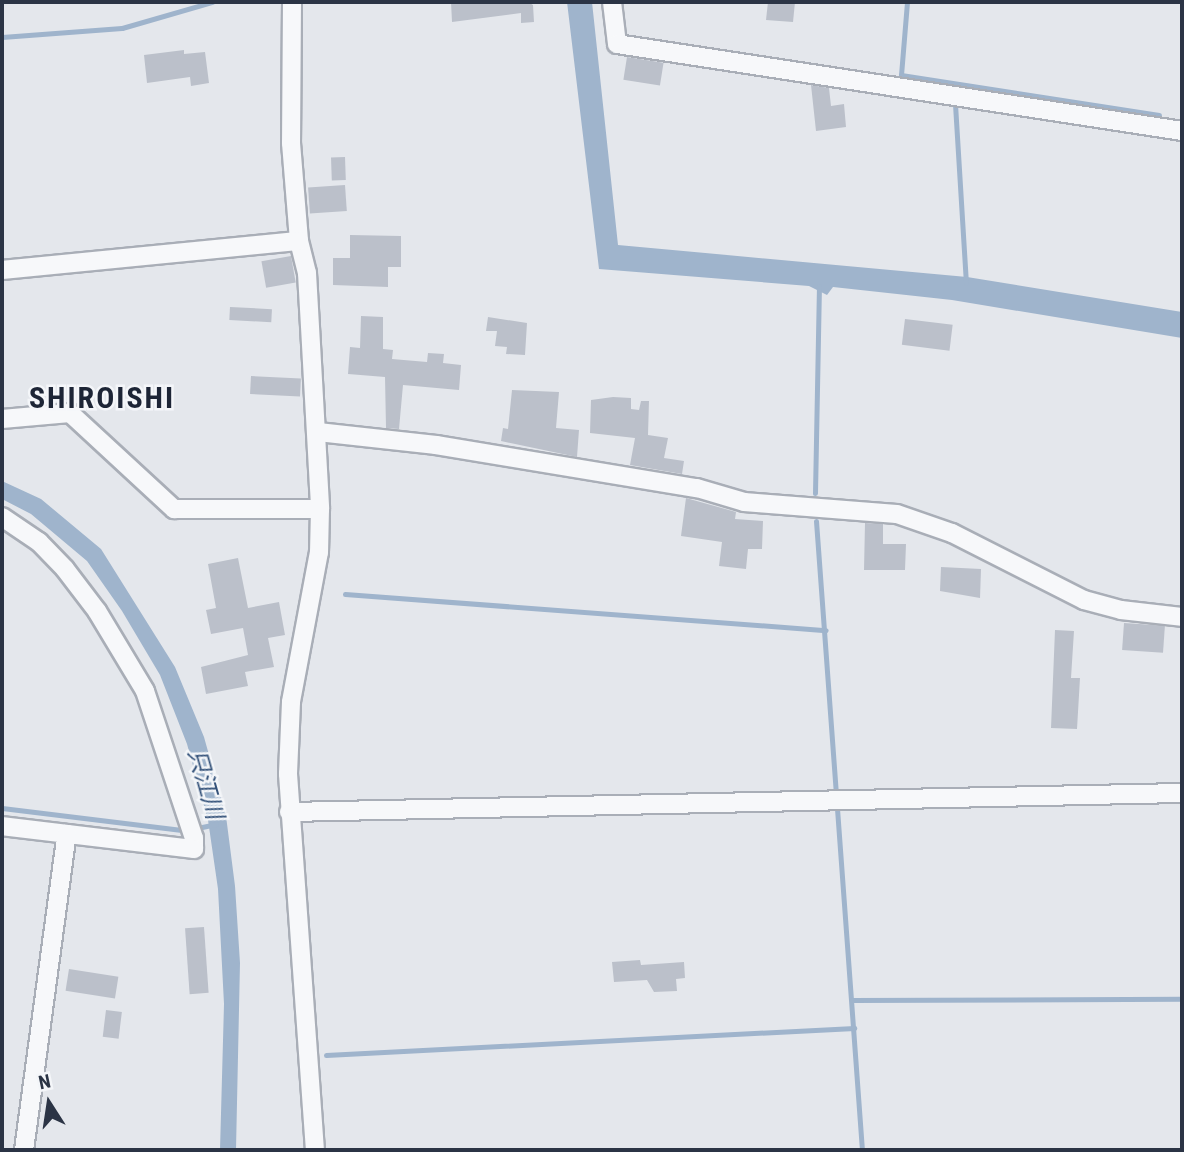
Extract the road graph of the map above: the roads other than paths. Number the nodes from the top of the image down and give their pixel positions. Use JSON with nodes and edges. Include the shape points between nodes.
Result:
{"nodes":[{"id":1,"x":292,"y":2,"type":"edge"},
{"id":2,"x":612,"y":2,"type":"edge"},
{"id":3,"x":1182,"y":131,"type":"edge"},
{"id":4,"x":299,"y":241,"type":"junction"},
{"id":5,"x":2,"y":270,"type":"edge"},
{"id":6,"x":2,"y":419,"type":"edge"},
{"id":7,"x":318,"y":432,"type":"junction"},
{"id":8,"x":320,"y":509,"type":"junction"},
{"id":9,"x":2,"y":517,"type":"edge"},
{"id":10,"x":1182,"y":617,"type":"edge"},
{"id":11,"x":1182,"y":793,"type":"edge"},
{"id":12,"x":289,"y":812,"type":"junction"},
{"id":13,"x":2,"y":826,"type":"edge"},
{"id":14,"x":67,"y":834,"type":"junction"},
{"id":15,"x":24,"y":1150,"type":"edge"},
{"id":16,"x":315,"y":1150,"type":"edge"}],
"edges":[{"from":1,"to":4,"type":"street","via":[[291,143]]},
{"from":2,"to":3,"type":"street","via":[[617,44]]},
{"from":4,"to":5,"type":"street"},
{"from":4,"to":7,"type":"street","via":[[307,273]]},
{"from":6,"to":8,"type":"street","via":[[70,413],[174,509]]},
{"from":7,"to":8,"type":"street"},
{"from":7,"to":10,"type":"street","via":[[436,445],[697,488],[744,502],[897,514],[952,533],[1084,600],[1121,610]]},
{"from":8,"to":12,"type":"street","via":[[319,552],[291,702]]},
{"from":9,"to":14,"type":"street","via":[[39,542],[65,569],[97,611],[145,691],[194,849]]},
{"from":11,"to":12,"type":"street"},
{"from":12,"to":16,"type":"street"},
{"from":13,"to":14,"type":"street"},
{"from":14,"to":15,"type":"street"}]}
